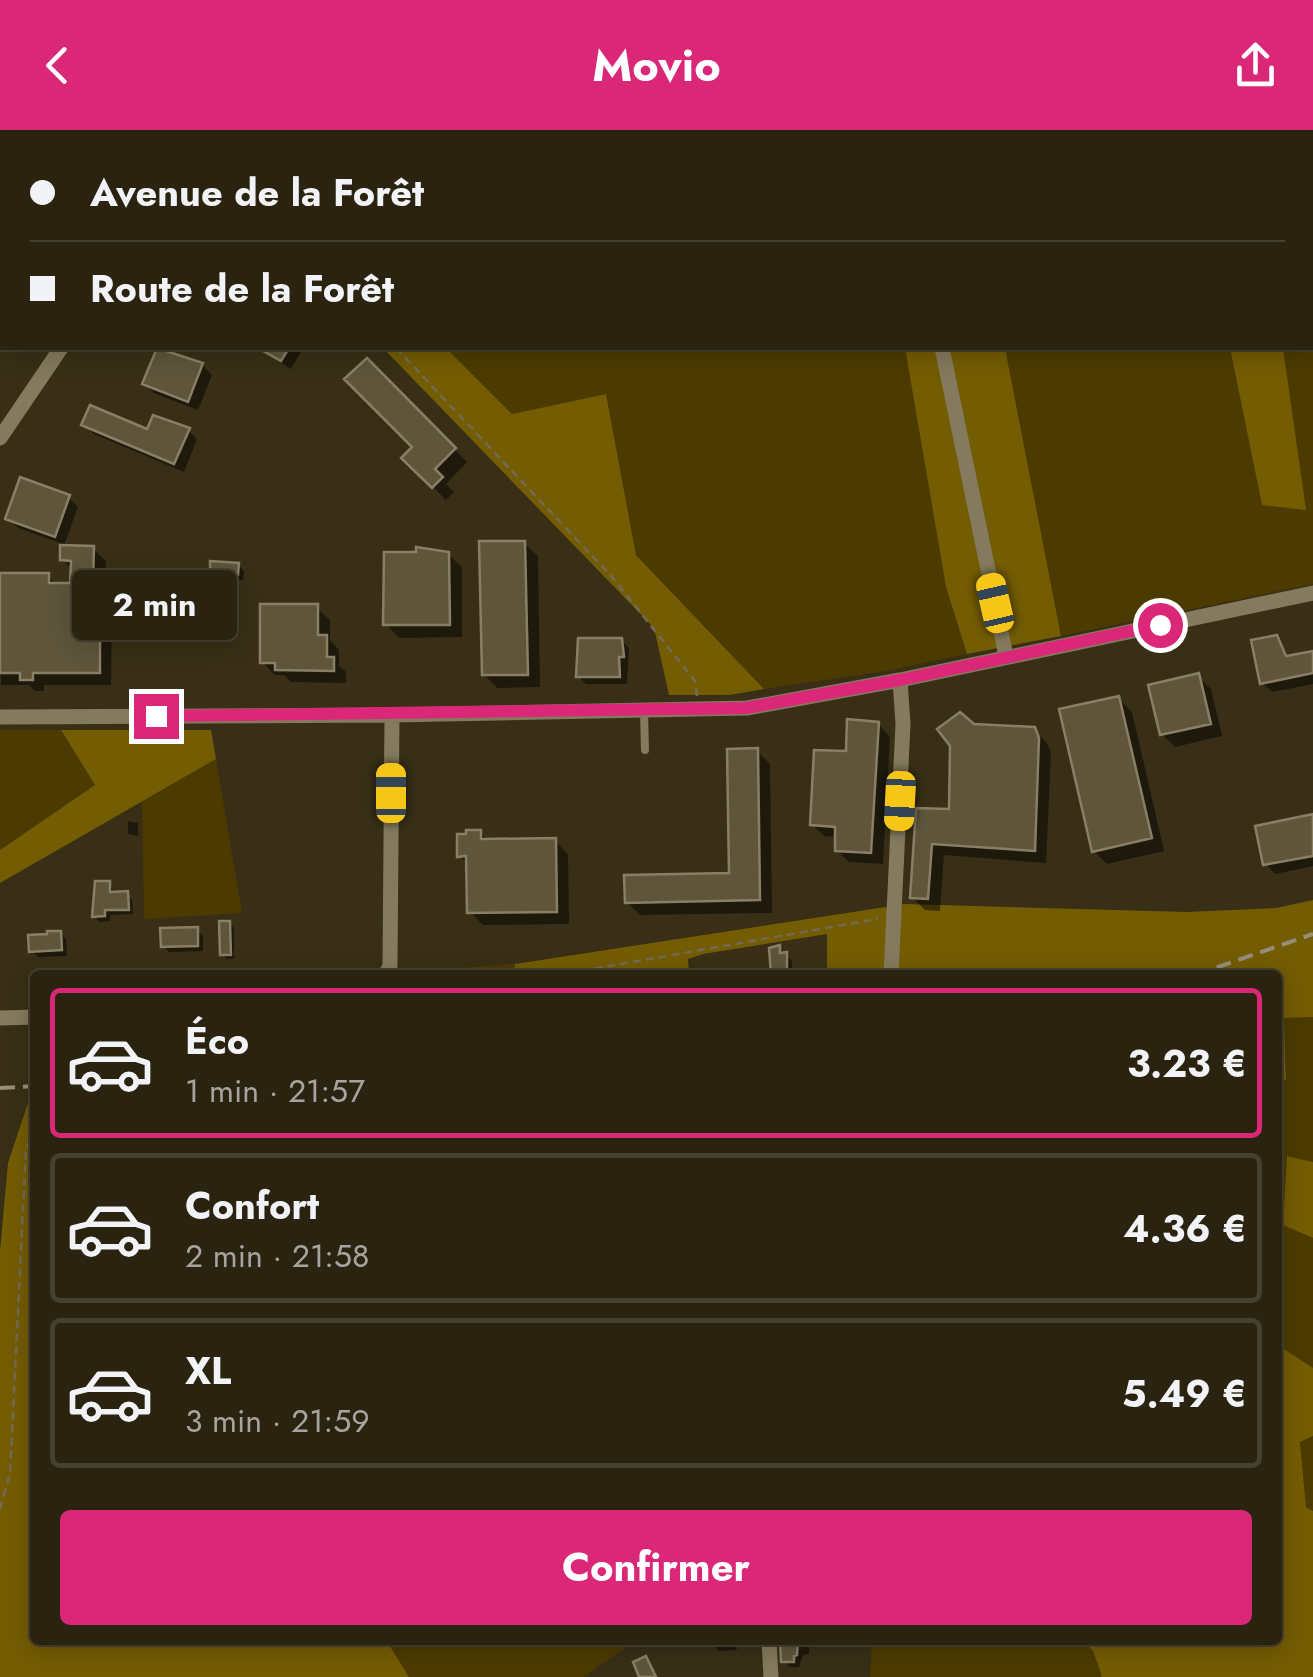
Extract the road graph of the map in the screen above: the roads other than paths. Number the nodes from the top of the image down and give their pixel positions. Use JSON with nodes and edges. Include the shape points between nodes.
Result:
{"nodes":[{"id":1,"x":60,"y":350,"type":"edge"},
{"id":2,"x":942,"y":350,"type":"edge"},
{"id":3,"x":0,"y":438,"type":"edge"},
{"id":4,"x":1313,"y":593,"type":"edge"},
{"id":5,"x":1006,"y":656,"type":"junction"},
{"id":6,"x":900,"y":680,"type":"junction"},
{"id":7,"x":644,"y":711,"type":"junction"},
{"id":8,"x":392,"y":715,"type":"junction"},
{"id":9,"x":0,"y":717,"type":"edge"},
{"id":10,"x":645,"y":750,"type":"dead end"},
{"id":11,"x":388,"y":970,"type":"edge"},
{"id":12,"x":891,"y":970,"type":"edge"},
{"id":13,"x":30,"y":1017,"type":"edge"},
{"id":14,"x":0,"y":1018,"type":"edge"},
{"id":15,"x":769,"y":1645,"type":"edge"},
{"id":16,"x":771,"y":1677,"type":"edge"}],
"edges":[{"from":1,"to":3,"type":"street"},
{"from":2,"to":5,"type":"street"},
{"from":4,"to":5,"type":"street"},
{"from":5,"to":6,"type":"street"},
{"from":6,"to":7,"type":"street","via":[[746,708]]},
{"from":6,"to":12,"type":"street"},
{"from":7,"to":8,"type":"street"},
{"from":7,"to":10,"type":"lane"},
{"from":8,"to":9,"type":"street"},
{"from":8,"to":11,"type":"street"},
{"from":13,"to":14,"type":"street"},
{"from":15,"to":16,"type":"street"}]}
